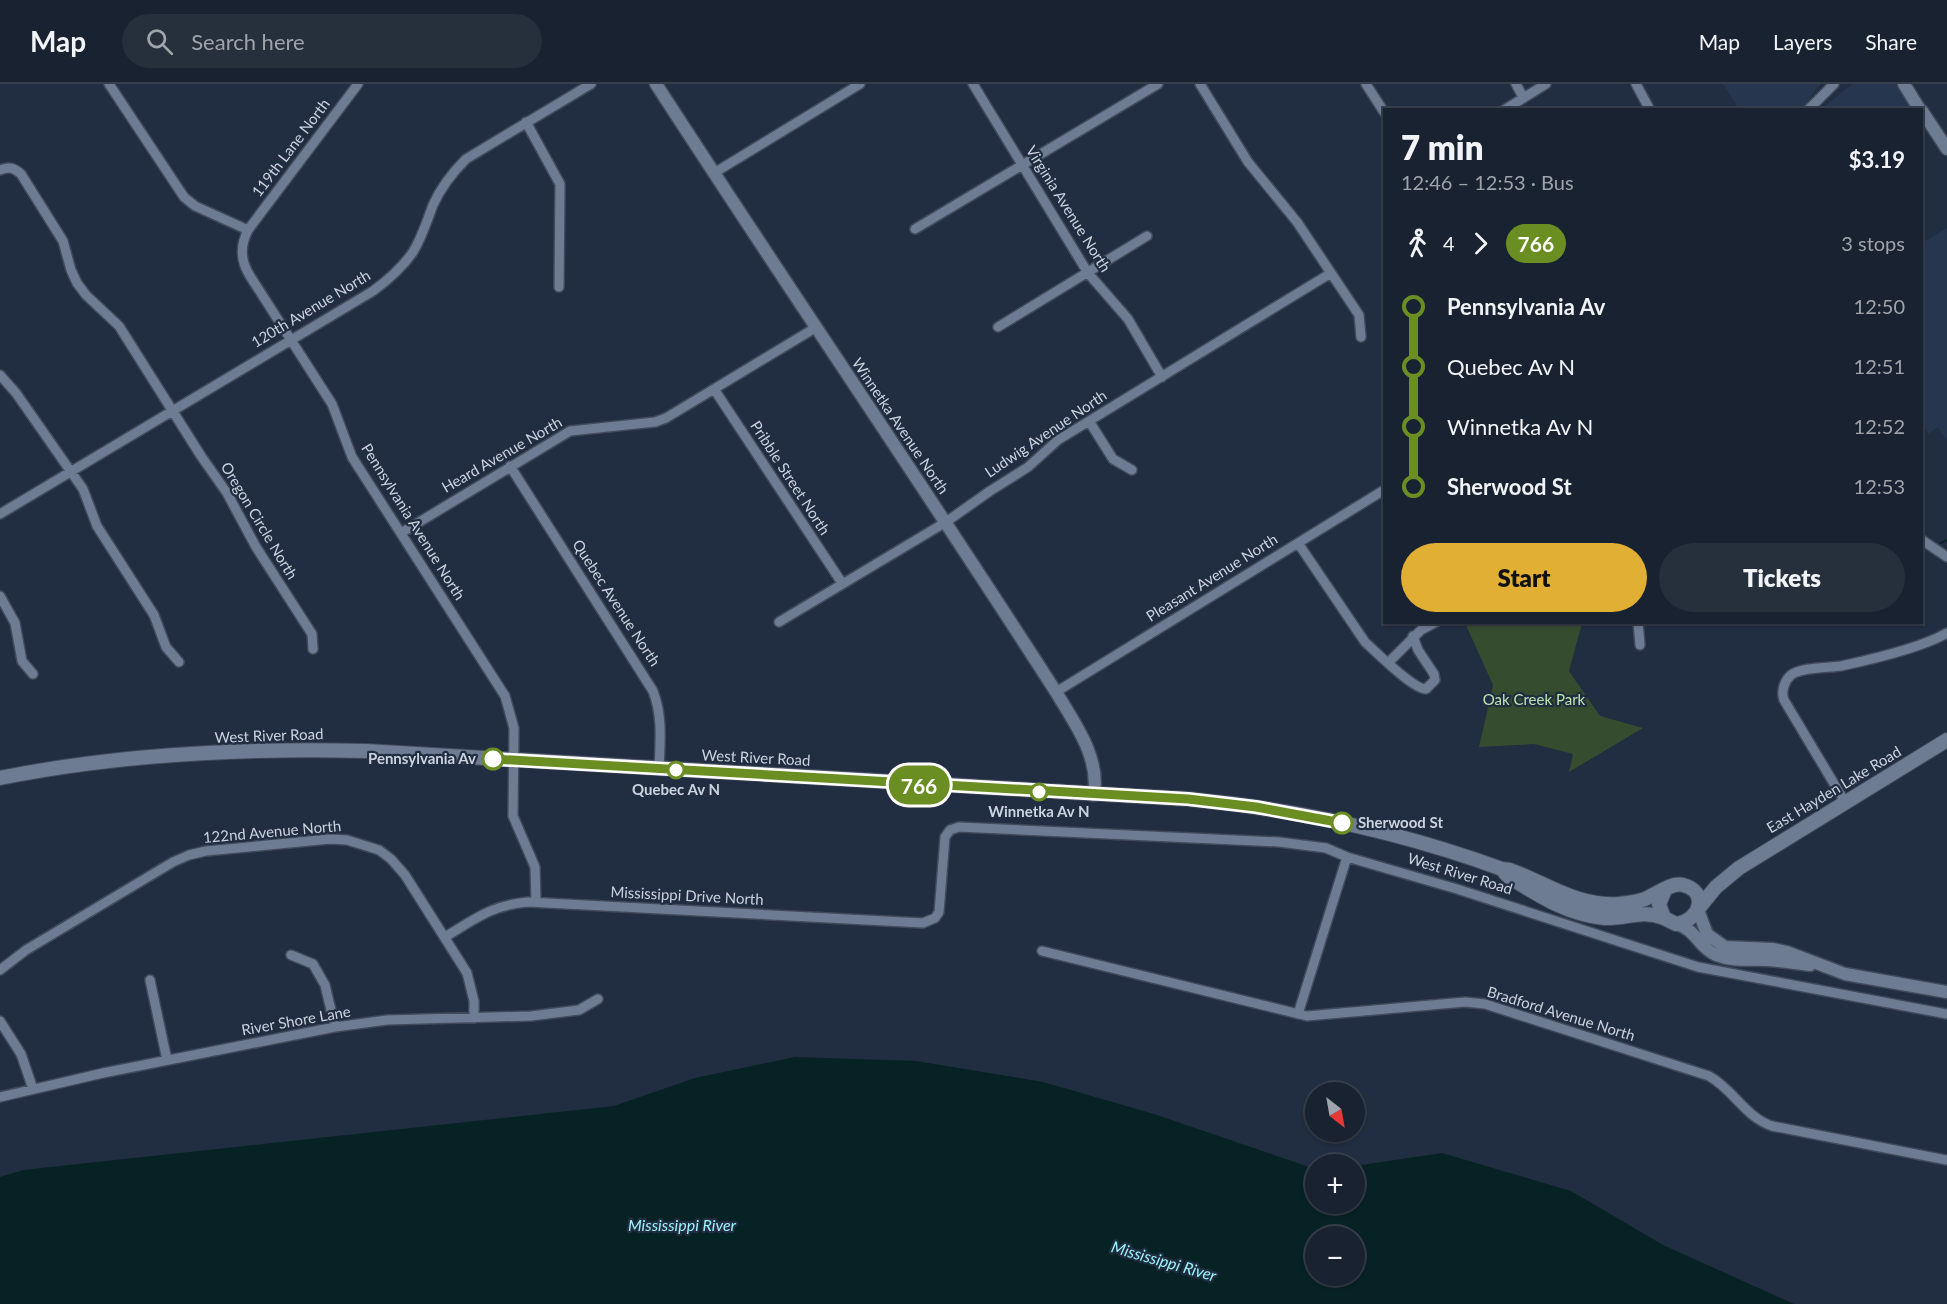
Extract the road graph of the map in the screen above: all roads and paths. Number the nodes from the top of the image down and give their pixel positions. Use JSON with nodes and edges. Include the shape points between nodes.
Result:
{"nodes":[{"id":1,"x":109,"y":84,"type":"edge"},
{"id":2,"x":358,"y":84,"type":"edge"},
{"id":3,"x":591,"y":84,"type":"edge"},
{"id":4,"x":656,"y":84,"type":"edge"},
{"id":5,"x":860,"y":84,"type":"edge"},
{"id":6,"x":973,"y":84,"type":"edge"},
{"id":7,"x":1158,"y":84,"type":"edge"},
{"id":8,"x":1200,"y":84,"type":"edge"},
{"id":9,"x":1366,"y":84,"type":"edge"},
{"id":10,"x":1516,"y":84,"type":"edge"},
{"id":11,"x":1546,"y":84,"type":"edge"},
{"id":12,"x":1636,"y":84,"type":"edge"},
{"id":13,"x":1834,"y":84,"type":"edge"},
{"id":14,"x":1904,"y":84,"type":"edge"},
{"id":15,"x":1523,"y":97,"type":"junction"},
{"id":16,"x":1507,"y":108,"type":"edge"},
{"id":17,"x":1649,"y":108,"type":"edge"},
{"id":18,"x":1810,"y":108,"type":"edge"},
{"id":19,"x":1920,"y":108,"type":"edge"},
{"id":20,"x":1383,"y":110,"type":"edge"},
{"id":21,"x":1923,"y":113,"type":"edge"},
{"id":22,"x":526,"y":123,"type":"junction"},
{"id":23,"x":1947,"y":150,"type":"edge"},
{"id":24,"x":1023,"y":164,"type":"junction"},
{"id":25,"x":0,"y":170,"type":"edge"},
{"id":26,"x":714,"y":173,"type":"junction"},
{"id":27,"x":248,"y":230,"type":"junction"},
{"id":28,"x":915,"y":230,"type":"dead end"},
{"id":29,"x":1147,"y":236,"type":"dead end"},
{"id":30,"x":1088,"y":273,"type":"junction"},
{"id":31,"x":1331,"y":273,"type":"junction"},
{"id":32,"x":559,"y":287,"type":"dead end"},
{"id":33,"x":998,"y":327,"type":"dead end"},
{"id":34,"x":815,"y":328,"type":"junction"},
{"id":35,"x":1361,"y":337,"type":"dead end"},
{"id":36,"x":290,"y":339,"type":"junction"},
{"id":37,"x":0,"y":375,"type":"edge"},
{"id":38,"x":1162,"y":376,"type":"junction"},
{"id":39,"x":714,"y":388,"type":"junction"},
{"id":40,"x":173,"y":410,"type":"junction"},
{"id":41,"x":1089,"y":421,"type":"junction"},
{"id":42,"x":510,"y":466,"type":"junction"},
{"id":43,"x":1132,"y":470,"type":"dead end"},
{"id":44,"x":72,"y":471,"type":"junction"},
{"id":45,"x":1383,"y":491,"type":"edge"},
{"id":46,"x":0,"y":514,"type":"edge"},
{"id":47,"x":946,"y":522,"type":"junction"},
{"id":48,"x":401,"y":533,"type":"junction"},
{"id":49,"x":1923,"y":541,"type":"edge"},
{"id":50,"x":1298,"y":543,"type":"junction"},
{"id":51,"x":1947,"y":557,"type":"edge"},
{"id":52,"x":842,"y":583,"type":"junction"},
{"id":53,"x":0,"y":596,"type":"edge"},
{"id":54,"x":779,"y":622,"type":"dead end"},
{"id":55,"x":1432,"y":624,"type":"edge"},
{"id":56,"x":1638,"y":624,"type":"edge"},
{"id":57,"x":1947,"y":633,"type":"edge"},
{"id":58,"x":1413,"y":636,"type":"junction"},
{"id":59,"x":1640,"y":645,"type":"dead end"},
{"id":60,"x":313,"y":649,"type":"dead end"},
{"id":61,"x":179,"y":662,"type":"dead end"},
{"id":62,"x":1388,"y":663,"type":"junction"},
{"id":63,"x":33,"y":674,"type":"dead end"},
{"id":64,"x":1056,"y":692,"type":"junction"},
{"id":65,"x":1947,"y":740,"type":"edge"},
{"id":66,"x":514,"y":760,"type":"junction"},
{"id":67,"x":659,"y":769,"type":"junction"},
{"id":68,"x":0,"y":778,"type":"edge"},
{"id":69,"x":1094,"y":795,"type":"junction"},
{"id":70,"x":1845,"y":802,"type":"junction"},
{"id":71,"x":1347,"y":857,"type":"junction"},
{"id":72,"x":1739,"y":868,"type":"junction"},
{"id":73,"x":1502,"y":869,"type":"junction"},
{"id":74,"x":1686,"y":885,"type":"junction"},
{"id":75,"x":1665,"y":890,"type":"junction"},
{"id":76,"x":536,"y":902,"type":"junction"},
{"id":77,"x":1698,"y":910,"type":"junction"},
{"id":78,"x":935,"y":918,"type":"joint"},
{"id":79,"x":1670,"y":921,"type":"junction"},
{"id":80,"x":445,"y":938,"type":"junction"},
{"id":81,"x":1042,"y":951,"type":"dead end"},
{"id":82,"x":291,"y":955,"type":"dead end"},
{"id":83,"x":1823,"y":967,"type":"junction"},
{"id":84,"x":0,"y":970,"type":"edge"},
{"id":85,"x":150,"y":980,"type":"dead end"},
{"id":86,"x":1947,"y":992,"type":"edge"},
{"id":87,"x":598,"y":999,"type":"dead end"},
{"id":88,"x":1298,"y":1014,"type":"junction"},
{"id":89,"x":1947,"y":1014,"type":"edge"},
{"id":90,"x":474,"y":1018,"type":"junction"},
{"id":91,"x":0,"y":1021,"type":"edge"},
{"id":92,"x":335,"y":1028,"type":"junction"},
{"id":93,"x":167,"y":1060,"type":"junction"},
{"id":94,"x":33,"y":1089,"type":"junction"},
{"id":95,"x":0,"y":1097,"type":"edge"},
{"id":96,"x":1947,"y":1160,"type":"edge"}],
"edges":[{"from":1,"to":27,"type":"street","via":[[184,197]]},
{"from":2,"to":27,"type":"street","name":"119th Lane North"},
{"from":3,"to":22,"type":"street","name":"120th Avenue North"},
{"from":4,"to":26,"type":"street","name":"Winnetka Avenue North"},
{"from":5,"to":26,"type":"street"},
{"from":6,"to":24,"type":"street","name":"Virginia Avenue North"},
{"from":7,"to":24,"type":"street"},
{"from":8,"to":31,"type":"street","via":[[1248,162],[1285,206]]},
{"from":9,"to":20,"type":"street"},
{"from":10,"to":15,"type":"street"},
{"from":11,"to":15,"type":"street"},
{"from":12,"to":17,"type":"street"},
{"from":13,"to":18,"type":"street"},
{"from":14,"to":19,"type":"street"},
{"from":15,"to":16,"type":"street"},
{"from":21,"to":23,"type":"street"},
{"from":22,"to":32,"type":"street","via":[[560,184]]},
{"from":22,"to":36,"type":"street","name":"120th Avenue North","via":[[480,149],[453,172],[442,187],[412,253],[388,279]]},
{"from":24,"to":28,"type":"street"},
{"from":24,"to":30,"type":"street","name":"Virginia Avenue North"},
{"from":25,"to":40,"type":"street","name":"Oregon Circle North","via":[[8,167],[21,174],[63,241],[77,283],[119,326]]},
{"from":26,"to":34,"type":"street","name":"Winnetka Avenue North"},
{"from":27,"to":36,"type":"street","name":"Pennsylvania Avenue North","via":[[242,244],[245,268]]},
{"from":29,"to":30,"type":"street"},
{"from":30,"to":33,"type":"street"},
{"from":30,"to":38,"type":"street","name":"Virginia Avenue North","via":[[1128,319]]},
{"from":31,"to":35,"type":"street","via":[[1359,315]]},
{"from":31,"to":38,"type":"street","name":"Ludwig Avenue North"},
{"from":34,"to":39,"type":"street","name":"Heard Avenue North"},
{"from":34,"to":47,"type":"street","name":"Winnetka Avenue North"},
{"from":36,"to":40,"type":"street","name":"120th Avenue North"},
{"from":36,"to":48,"type":"street","name":"Pennsylvania Avenue North","via":[[332,404],[352,457]]},
{"from":37,"to":44,"type":"street"},
{"from":38,"to":41,"type":"street","name":"Ludwig Avenue North"},
{"from":39,"to":42,"type":"street","name":"Heard Avenue North","via":[[655,422],[570,431]]},
{"from":39,"to":52,"type":"street","name":"Pribble Street North"},
{"from":40,"to":44,"type":"street","name":"120th Avenue North"},
{"from":40,"to":60,"type":"street","name":"Oregon Circle North","via":[[312,634]]},
{"from":41,"to":43,"type":"street","via":[[1113,459]]},
{"from":41,"to":47,"type":"street","name":"Ludwig Avenue North"},
{"from":42,"to":48,"type":"street","name":"Heard Avenue North"},
{"from":42,"to":67,"type":"street","name":"Quebec Avenue North","via":[[653,691],[661,719]]},
{"from":44,"to":46,"type":"street","name":"120th Avenue North"},
{"from":44,"to":61,"type":"street","via":[[97,526],[154,615],[166,647]]},
{"from":45,"to":50,"type":"street","name":"Pleasant Avenue North"},
{"from":47,"to":52,"type":"street","name":"Ludwig Avenue North"},
{"from":47,"to":64,"type":"street","name":"Winnetka Avenue North"},
{"from":48,"to":66,"type":"street","name":"Pennsylvania Avenue North","via":[[505,696],[514,728]]},
{"from":49,"to":51,"type":"street"},
{"from":50,"to":62,"type":"street","via":[[1365,642]]},
{"from":50,"to":64,"type":"street","name":"Pleasant Avenue North"},
{"from":52,"to":54,"type":"street","name":"Ludwig Avenue North"},
{"from":53,"to":63,"type":"street","via":[[15,623],[22,661]]},
{"from":55,"to":58,"type":"street"},
{"from":56,"to":59,"type":"street"},
{"from":57,"to":70,"type":"street","via":[[1842,666],[1796,672],[1784,685],[1786,703]]},
{"from":58,"to":62,"type":"street"},
{"from":58,"to":62,"type":"street","via":[[1434,674],[1431,686],[1421,689]]},
{"from":64,"to":69,"type":"street","name":"Winnetka Avenue North","via":[[1090,754]]},
{"from":65,"to":70,"type":"main road","name":"East Hayden Lake Road"},
{"from":66,"to":67,"type":"main road","name":"West River Road"},
{"from":66,"to":68,"type":"main road","name":"West River Road","via":[[366,751],[268,751],[138,759]]},
{"from":66,"to":76,"type":"street","name":"Pennsylvania Avenue North","via":[[513,816],[535,867]]},
{"from":67,"to":69,"type":"main road","name":"West River Road"},
{"from":69,"to":73,"type":"main road","name":"West River Road","via":[[1210,801],[1296,814],[1430,845]]},
{"from":70,"to":72,"type":"main road","name":"East Hayden Lake Road"},
{"from":71,"to":78,"type":"street","name":"West River Road","via":[[1326,848],[1279,842],[954,828],[946,834],[944,842],[939,912]]},
{"from":71,"to":88,"type":"street"},
{"from":71,"to":89,"type":"street","name":"West River Road","via":[[1698,967]]},
{"from":72,"to":74,"type":"main road","name":"East Hayden Lake Road","via":[[1700,886]]},
{"from":72,"to":77,"type":"main road","name":"East Hayden Lake Road","via":[[1716,887]]},
{"from":73,"to":75,"type":"main road","name":"West River Road","via":[[1575,899],[1602,904],[1633,902]]},
{"from":73,"to":79,"type":"main road","name":"West River Road","via":[[1540,897],[1574,912],[1605,918],[1645,913]]},
{"from":74,"to":75,"type":"main road","via":[[1676,884]]},
{"from":74,"to":77,"type":"main road","via":[[1698,897]]},
{"from":75,"to":79,"type":"main road","via":[[1659,904]]},
{"from":76,"to":78,"type":"street","name":"Mississippi Drive North","via":[[914,923]]},
{"from":76,"to":80,"type":"street","name":"Mississippi Drive North","via":[[495,908]]},
{"from":77,"to":79,"type":"main road","via":[[1691,920]]},
{"from":77,"to":83,"type":"street","name":"West River Road","via":[[1707,934],[1725,947],[1773,949]]},
{"from":79,"to":83,"type":"street","name":"West River Road","via":[[1690,929],[1709,951],[1728,959]]},
{"from":80,"to":84,"type":"street","name":"122nd Avenue North","via":[[391,860],[364,844],[330,839],[206,851],[173,861],[26,950]]},
{"from":80,"to":90,"type":"street","name":"122nd Avenue North","via":[[469,979]]},
{"from":81,"to":88,"type":"street","name":"Bradford Avenue North"},
{"from":82,"to":92,"type":"street","via":[[313,964],[325,985]]},
{"from":83,"to":86,"type":"street","name":"West River Road"},
{"from":85,"to":93,"type":"street"},
{"from":87,"to":90,"type":"street","name":"River Shore Lane","via":[[579,1010]]},
{"from":88,"to":96,"type":"street","name":"Bradford Avenue North","via":[[1465,1002],[1485,1004],[1709,1076],[1725,1086],[1752,1116],[1772,1126]]},
{"from":90,"to":92,"type":"street","name":"River Shore Lane","via":[[387,1020]]},
{"from":91,"to":94,"type":"street","via":[[21,1054]]},
{"from":92,"to":93,"type":"street","name":"River Shore Lane"},
{"from":93,"to":94,"type":"street","name":"River Shore Lane"},
{"from":94,"to":95,"type":"street","name":"River Shore Lane"}]}
